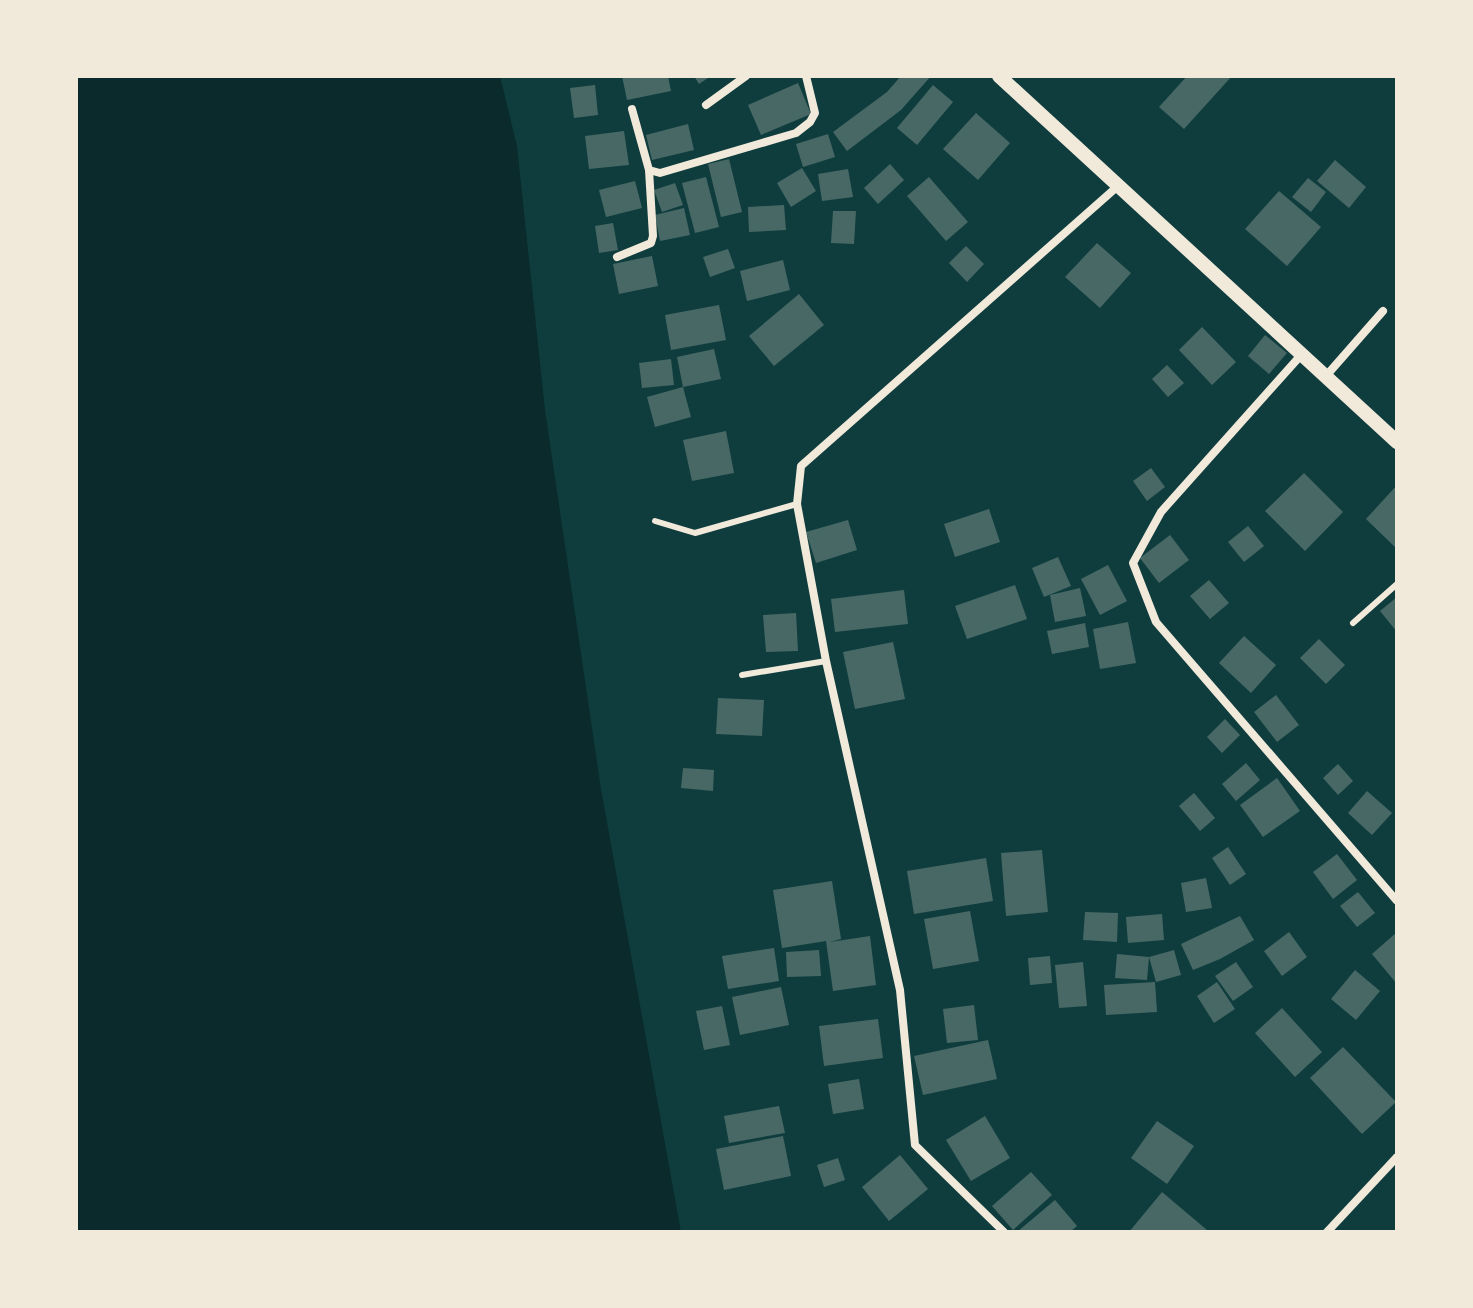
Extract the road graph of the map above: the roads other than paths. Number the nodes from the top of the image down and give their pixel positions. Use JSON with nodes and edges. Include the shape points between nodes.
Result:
{"nodes":[{"id":1,"x":746,"y":76,"type":"edge"},
{"id":2,"x":806,"y":76,"type":"edge"},
{"id":3,"x":999,"y":76,"type":"edge"},
{"id":4,"x":706,"y":105,"type":"dead end"},
{"id":5,"x":632,"y":109,"type":"dead end"},
{"id":6,"x":649,"y":170,"type":"junction"},
{"id":7,"x":1118,"y":186,"type":"junction"},
{"id":8,"x":617,"y":257,"type":"dead end"},
{"id":9,"x":1383,"y":311,"type":"dead end"},
{"id":10,"x":1302,"y":354,"type":"junction"},
{"id":11,"x":1326,"y":376,"type":"junction"},
{"id":12,"x":1397,"y":442,"type":"edge"},
{"id":13,"x":797,"y":504,"type":"junction"},
{"id":14,"x":655,"y":521,"type":"dead end"},
{"id":15,"x":1397,"y":584,"type":"edge"},
{"id":16,"x":1353,"y":623,"type":"dead end"},
{"id":17,"x":826,"y":661,"type":"junction"},
{"id":18,"x":742,"y":675,"type":"dead end"},
{"id":19,"x":1397,"y":901,"type":"edge"},
{"id":20,"x":1397,"y":1157,"type":"edge"},
{"id":21,"x":1004,"y":1232,"type":"edge"},
{"id":22,"x":1327,"y":1232,"type":"edge"}],
"edges":[{"from":1,"to":4,"type":"street"},
{"from":2,"to":6,"type":"street","via":[[815,113],[796,133],[660,173]]},
{"from":3,"to":7,"type":"street"},
{"from":5,"to":6,"type":"street"},
{"from":6,"to":8,"type":"street","via":[[651,243]]},
{"from":7,"to":10,"type":"street"},
{"from":7,"to":13,"type":"street","via":[[801,466]]},
{"from":9,"to":11,"type":"street"},
{"from":10,"to":11,"type":"street"},
{"from":10,"to":19,"type":"street","via":[[1161,512],[1133,563],[1156,622]]},
{"from":11,"to":12,"type":"street"},
{"from":13,"to":14,"type":"lane","via":[[695,533]]},
{"from":13,"to":17,"type":"street"},
{"from":15,"to":16,"type":"lane"},
{"from":17,"to":18,"type":"lane"},
{"from":17,"to":21,"type":"street","via":[[900,990],[915,1145]]},
{"from":20,"to":22,"type":"street"}]}
